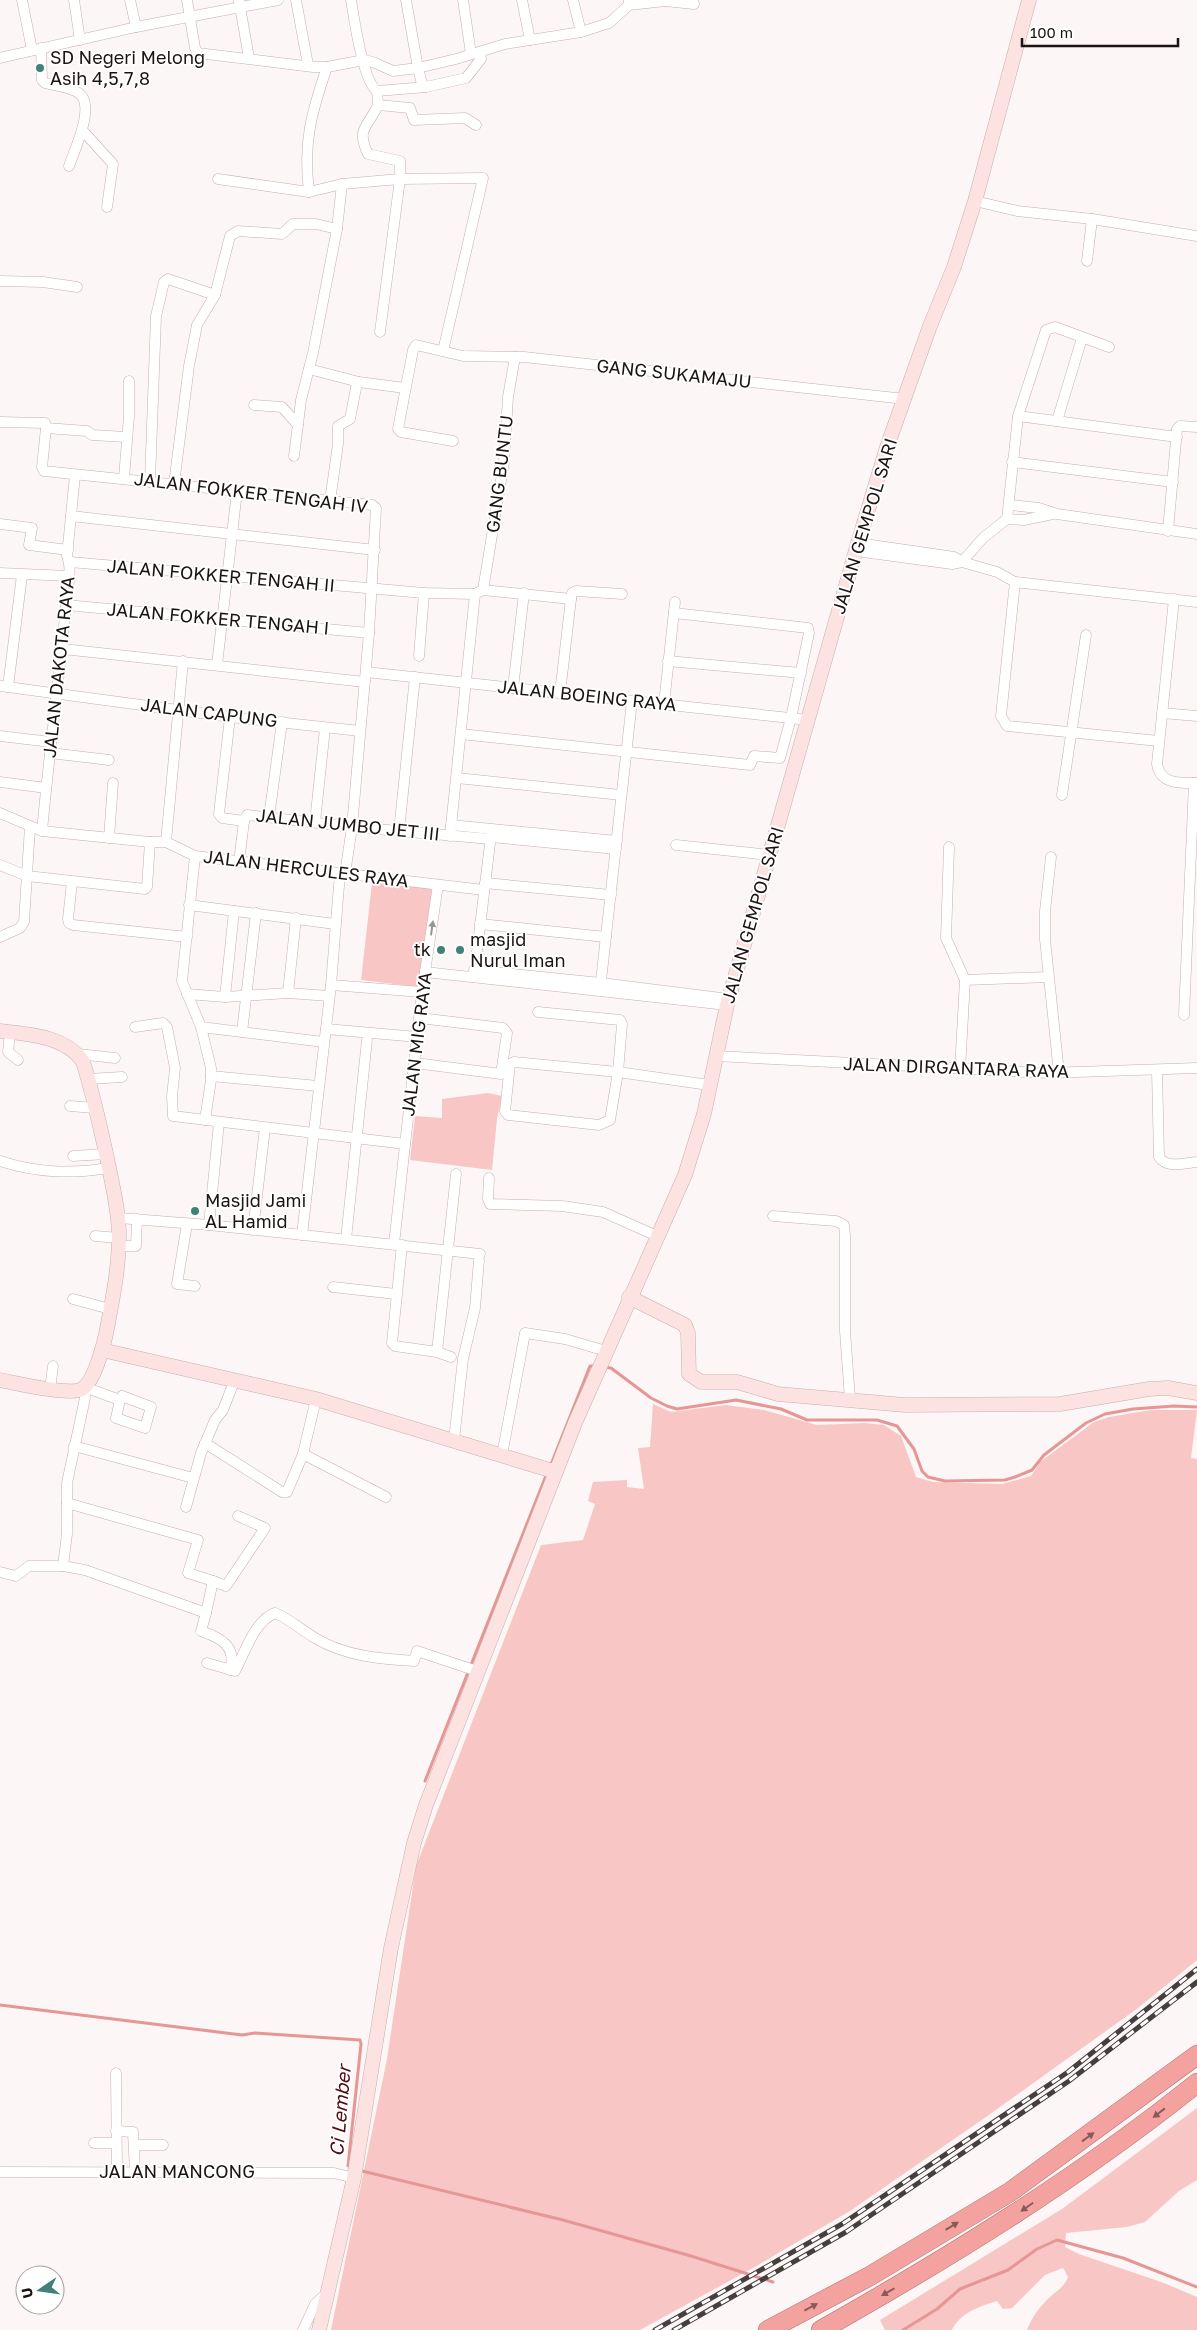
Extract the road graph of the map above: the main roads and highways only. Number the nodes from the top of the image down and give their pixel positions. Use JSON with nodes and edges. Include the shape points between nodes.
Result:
{"nodes":[{"id":1,"x":1197,"y":2055,"type":"edge"},
{"id":2,"x":1197,"y":2083,"type":"edge"},
{"id":3,"x":768,"y":2330,"type":"edge"},
{"id":4,"x":822,"y":2330,"type":"edge"}],
"edges":[{"from":3,"to":1,"type":"highway","one_way":true,"via":[[870,2276],[1010,2192]]},
{"from":2,"to":4,"type":"highway","one_way":true,"via":[[1021,2212]]}]}
